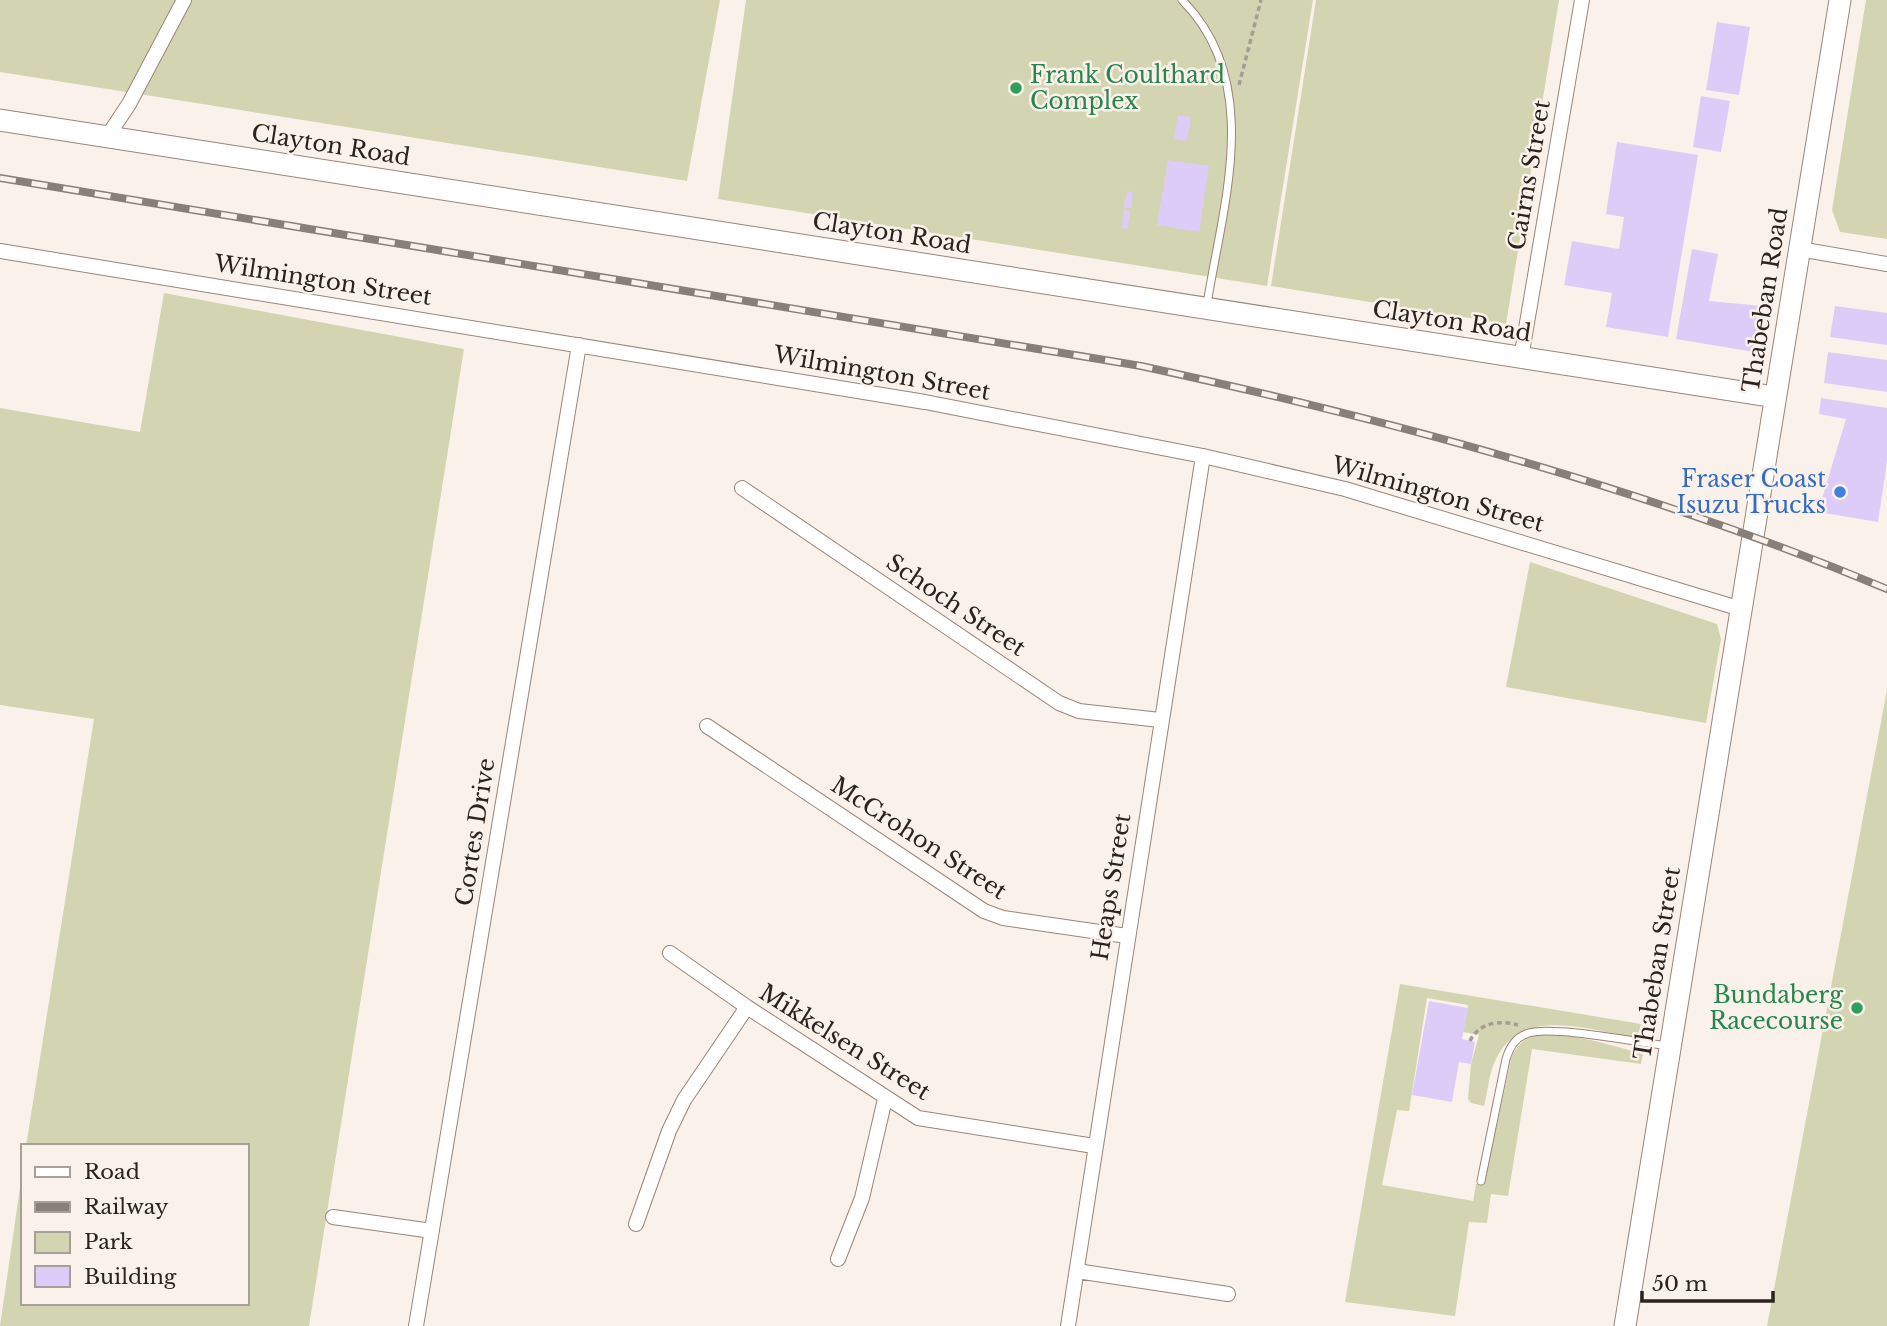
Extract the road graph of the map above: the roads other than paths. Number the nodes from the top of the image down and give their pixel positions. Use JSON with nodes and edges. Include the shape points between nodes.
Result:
{"nodes":[{"id":1,"x":184,"y":0,"type":"edge"},
{"id":2,"x":1182,"y":0,"type":"edge"},
{"id":3,"x":1582,"y":0,"type":"edge"},
{"id":4,"x":1840,"y":0,"type":"edge"},
{"id":5,"x":0,"y":120,"type":"edge"},
{"id":6,"x":107,"y":137,"type":"junction"},
{"id":7,"x":1800,"y":249,"type":"junction"},
{"id":8,"x":0,"y":251,"type":"edge"},
{"id":9,"x":1887,"y":264,"type":"edge"},
{"id":10,"x":1207,"y":309,"type":"junction"},
{"id":11,"x":579,"y":345,"type":"junction"},
{"id":12,"x":1521,"y":358,"type":"junction"},
{"id":13,"x":1775,"y":397,"type":"junction"},
{"id":14,"x":1203,"y":456,"type":"junction"},
{"id":15,"x":742,"y":488,"type":"dead end"},
{"id":16,"x":1741,"y":609,"type":"junction"},
{"id":17,"x":1160,"y":720,"type":"junction"},
{"id":18,"x":707,"y":726,"type":"dead end"},
{"id":19,"x":1127,"y":936,"type":"junction"},
{"id":20,"x":670,"y":953,"type":"dead end"},
{"id":21,"x":747,"y":1007,"type":"junction"},
{"id":22,"x":1670,"y":1046,"type":"junction"},
{"id":23,"x":885,"y":1099,"type":"junction"},
{"id":24,"x":1094,"y":1146,"type":"junction"},
{"id":25,"x":1481,"y":1181,"type":"dead end"},
{"id":26,"x":333,"y":1217,"type":"dead end"},
{"id":27,"x":636,"y":1224,"type":"dead end"},
{"id":28,"x":432,"y":1231,"type":"junction"},
{"id":29,"x":838,"y":1259,"type":"dead end"},
{"id":30,"x":1077,"y":1270,"type":"junction"},
{"id":31,"x":1228,"y":1294,"type":"dead end"},
{"id":32,"x":416,"y":1326,"type":"edge"},
{"id":33,"x":1068,"y":1326,"type":"edge"},
{"id":34,"x":1625,"y":1326,"type":"edge"}],
"edges":[{"from":1,"to":6,"type":"street","via":[[130,104]]},
{"from":2,"to":10,"type":"lane","via":[[1208,31],[1233,107],[1231,159]]},
{"from":3,"to":12,"type":"street","name":"Cairns Street"},
{"from":4,"to":7,"type":"street","name":"Thabeban Road"},
{"from":5,"to":6,"type":"street","name":"Clayton Road"},
{"from":6,"to":10,"type":"street","name":"Clayton Road"},
{"from":7,"to":9,"type":"street"},
{"from":7,"to":13,"type":"street","name":"Thabeban Road"},
{"from":8,"to":11,"type":"street","name":"Wilmington Street"},
{"from":10,"to":12,"type":"street","name":"Clayton Road"},
{"from":11,"to":14,"type":"street","name":"Wilmington Street","via":[[925,402]]},
{"from":11,"to":28,"type":"street","name":"Cortes Drive"},
{"from":12,"to":13,"type":"street","name":"Clayton Road"},
{"from":13,"to":16,"type":"street","name":"Thabeban Road"},
{"from":14,"to":16,"type":"street","name":"Wilmington Street","via":[[1345,489]]},
{"from":14,"to":17,"type":"street","name":"Heaps Street"},
{"from":15,"to":17,"type":"street","name":"Schoch Street","via":[[1059,703],[1079,711]]},
{"from":16,"to":22,"type":"street","name":"Thabeban Street"},
{"from":17,"to":19,"type":"street","name":"Heaps Street"},
{"from":18,"to":19,"type":"street","name":"McCrohon Street","via":[[984,911],[1003,918]]},
{"from":19,"to":24,"type":"street","name":"Heaps Street"},
{"from":20,"to":21,"type":"street","name":"Mikkelsen Street"},
{"from":21,"to":23,"type":"street","name":"Mikkelsen Street"},
{"from":21,"to":27,"type":"street","via":[[684,1100]]},
{"from":22,"to":25,"type":"lane","via":[[1547,1030],[1525,1034],[1509,1049]]},
{"from":22,"to":34,"type":"street","name":"Thabeban Street"},
{"from":23,"to":24,"type":"street","name":"Mikkelsen Street","via":[[918,1118]]},
{"from":23,"to":29,"type":"street","via":[[862,1198]]},
{"from":24,"to":30,"type":"street","name":"Heaps Street"},
{"from":26,"to":28,"type":"street"},
{"from":28,"to":32,"type":"street","name":"Cortes Drive"},
{"from":30,"to":31,"type":"street"},
{"from":30,"to":33,"type":"street","name":"Heaps Street"}]}
